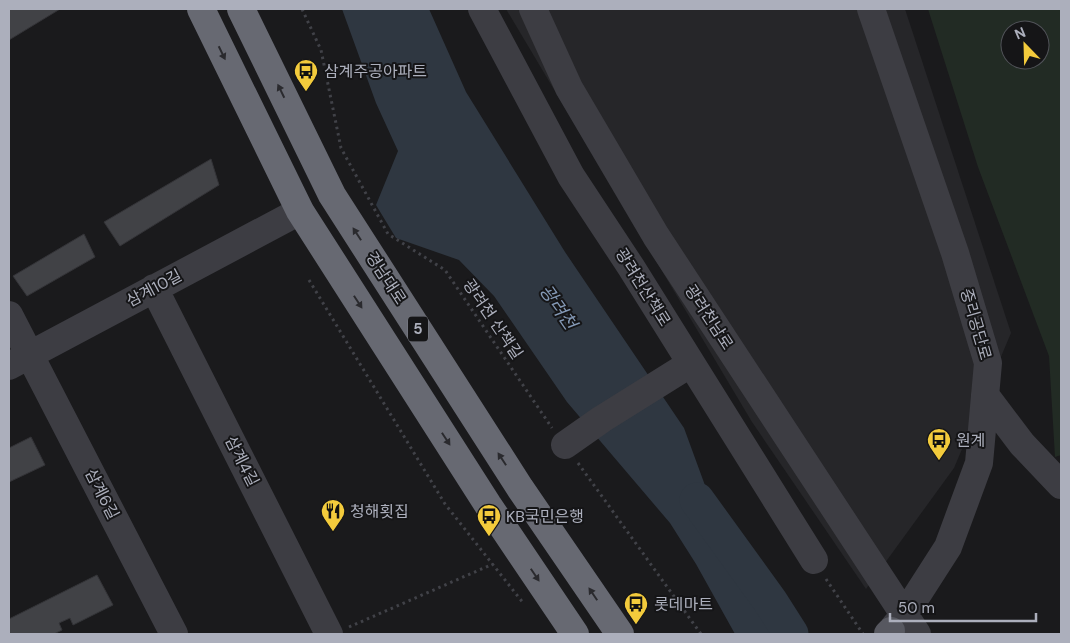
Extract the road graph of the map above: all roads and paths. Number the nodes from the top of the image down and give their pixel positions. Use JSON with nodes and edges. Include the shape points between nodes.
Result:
{"nodes":[{"id":1,"x":201,"y":9,"type":"edge"},
{"id":2,"x":241,"y":9,"type":"edge"},
{"id":3,"x":302,"y":9,"type":"edge"},
{"id":4,"x":482,"y":9,"type":"edge"},
{"id":5,"x":533,"y":9,"type":"edge"},
{"id":6,"x":871,"y":9,"type":"edge"},
{"id":7,"x":300,"y":211,"type":"junction"},
{"id":8,"x":309,"y":280,"type":"dead end"},
{"id":9,"x":154,"y":288,"type":"junction"},
{"id":10,"x":9,"y":315,"type":"edge"},
{"id":11,"x":19,"y":360,"type":"edge"},
{"id":12,"x":690,"y":364,"type":"junction"},
{"id":13,"x":985,"y":395,"type":"junction"},
{"id":14,"x":565,"y":446,"type":"junction"},
{"id":15,"x":1061,"y":485,"type":"edge"},
{"id":16,"x":814,"y":560,"type":"joint"},
{"id":17,"x":493,"y":564,"type":"junction"},
{"id":18,"x":530,"y":611,"type":"dead end"},
{"id":19,"x":900,"y":628,"type":"edge"},
{"id":20,"x":335,"y":632,"type":"edge"},
{"id":21,"x":174,"y":634,"type":"edge"},
{"id":22,"x":575,"y":634,"type":"edge"},
{"id":23,"x":620,"y":634,"type":"edge"},
{"id":24,"x":701,"y":634,"type":"edge"},
{"id":25,"x":863,"y":634,"type":"edge"}],
"edges":[{"from":1,"to":7,"type":"highway","number":"5","one_way":true},
{"from":23,"to":2,"type":"highway","name":"경남대로","number":"5","one_way":true,"via":[[520,488],[332,195]]},
{"from":3,"to":14,"type":"path","name":"광려천 산책길","via":[[321,50],[340,148],[388,234],[445,270]]},
{"from":4,"to":12,"type":"street","name":"광려천산책로","via":[[571,176]]},
{"from":5,"to":19,"type":"street","name":"광려천남로","via":[[569,88],[656,236]]},
{"from":6,"to":13,"type":"street","name":"중리공단로","via":[[955,253],[988,363]]},
{"from":7,"to":9,"type":"street","name":"삼계10길"},
{"from":7,"to":22,"type":"highway","number":"5","one_way":true,"via":[[488,505]]},
{"from":8,"to":17,"type":"path","via":[[445,504]]},
{"from":9,"to":11,"type":"street","name":"삼계10길"},
{"from":9,"to":20,"type":"street","name":"삼계4길"},
{"from":10,"to":11,"type":"street","name":"삼계6길"},
{"from":11,"to":21,"type":"street","name":"삼계6길"},
{"from":12,"to":14,"type":"street"},
{"from":12,"to":16,"type":"street","name":"광려천산책로"},
{"from":13,"to":15,"type":"street","via":[[1022,444]]},
{"from":13,"to":19,"type":"street","name":"중리공단로","via":[[978,462],[955,528],[948,547]]},
{"from":14,"to":24,"type":"path","name":"광려천 산책길"},
{"from":16,"to":25,"type":"path"},
{"from":17,"to":18,"type":"path"},
{"from":17,"to":20,"type":"path"}]}
